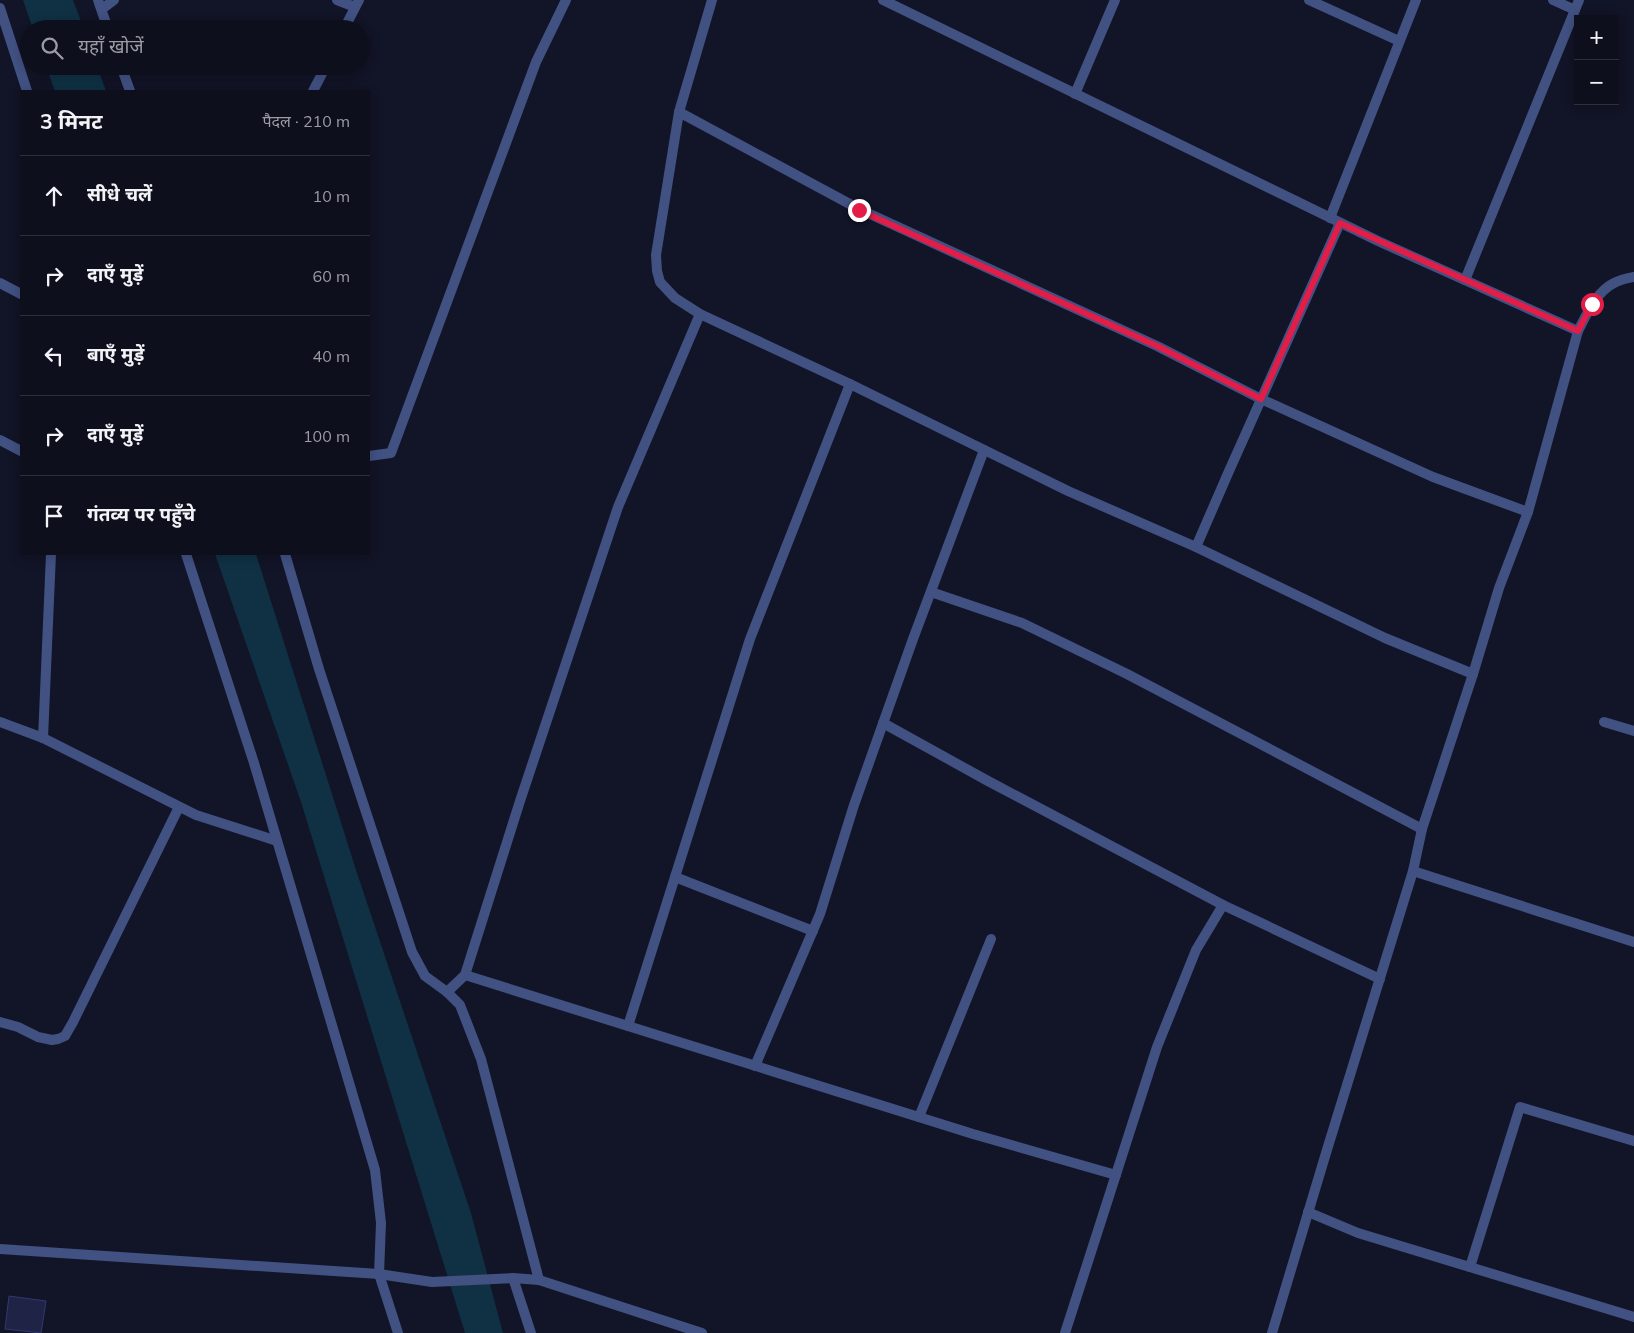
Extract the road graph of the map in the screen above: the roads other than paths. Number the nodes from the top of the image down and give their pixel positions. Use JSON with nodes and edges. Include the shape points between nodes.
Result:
{"nodes":[{"id":1,"x":114,"y":0,"type":"edge"},
{"id":2,"x":337,"y":0,"type":"edge"},
{"id":3,"x":566,"y":0,"type":"edge"},
{"id":4,"x":712,"y":0,"type":"edge"},
{"id":5,"x":883,"y":0,"type":"edge"},
{"id":6,"x":1114,"y":0,"type":"edge"},
{"id":7,"x":1310,"y":0,"type":"edge"},
{"id":8,"x":1416,"y":0,"type":"edge"},
{"id":9,"x":1553,"y":0,"type":"edge"},
{"id":10,"x":1579,"y":0,"type":"edge"},
{"id":11,"x":357,"y":4,"type":"edge"},
{"id":12,"x":100,"y":5,"type":"edge"},
{"id":13,"x":0,"y":8,"type":"edge"},
{"id":14,"x":1575,"y":10,"type":"junction"},
{"id":15,"x":105,"y":20,"type":"edge"},
{"id":16,"x":349,"y":20,"type":"edge"},
{"id":17,"x":1399,"y":41,"type":"junction"},
{"id":18,"x":20,"y":69,"type":"edge"},
{"id":19,"x":22,"y":75,"type":"edge"},
{"id":20,"x":124,"y":75,"type":"edge"},
{"id":21,"x":321,"y":75,"type":"edge"},
{"id":22,"x":27,"y":90,"type":"edge"},
{"id":23,"x":130,"y":90,"type":"edge"},
{"id":24,"x":314,"y":90,"type":"edge"},
{"id":25,"x":1075,"y":94,"type":"junction"},
{"id":26,"x":679,"y":112,"type":"junction"},
{"id":27,"x":1330,"y":218,"type":"junction"},
{"id":28,"x":1340,"y":223,"type":"junction"},
{"id":29,"x":1634,"y":277,"type":"edge"},
{"id":30,"x":1465,"y":280,"type":"junction"},
{"id":31,"x":0,"y":284,"type":"edge"},
{"id":32,"x":20,"y":294,"type":"edge"},
{"id":33,"x":700,"y":314,"type":"junction"},
{"id":34,"x":1578,"y":331,"type":"junction"},
{"id":35,"x":850,"y":384,"type":"junction"},
{"id":36,"x":1261,"y":399,"type":"junction"},
{"id":37,"x":0,"y":440,"type":"edge"},
{"id":38,"x":20,"y":450,"type":"edge"},
{"id":39,"x":984,"y":450,"type":"junction"},
{"id":40,"x":370,"y":456,"type":"edge"},
{"id":41,"x":1528,"y":512,"type":"junction"},
{"id":42,"x":1196,"y":547,"type":"junction"},
{"id":43,"x":51,"y":555,"type":"edge"},
{"id":44,"x":186,"y":555,"type":"edge"},
{"id":45,"x":285,"y":555,"type":"edge"},
{"id":46,"x":931,"y":592,"type":"junction"},
{"id":47,"x":1473,"y":674,"type":"junction"},
{"id":48,"x":0,"y":722,"type":"edge"},
{"id":49,"x":1604,"y":722,"type":"dead end"},
{"id":50,"x":883,"y":723,"type":"junction"},
{"id":51,"x":1634,"y":731,"type":"edge"},
{"id":52,"x":43,"y":738,"type":"junction"},
{"id":53,"x":179,"y":807,"type":"junction"},
{"id":54,"x":1422,"y":829,"type":"junction"},
{"id":55,"x":277,"y":841,"type":"junction"},
{"id":56,"x":1413,"y":871,"type":"junction"},
{"id":57,"x":675,"y":877,"type":"junction"},
{"id":58,"x":1223,"y":905,"type":"junction"},
{"id":59,"x":813,"y":931,"type":"junction"},
{"id":60,"x":991,"y":939,"type":"dead end"},
{"id":61,"x":1634,"y":942,"type":"edge"},
{"id":62,"x":464,"y":975,"type":"junction"},
{"id":63,"x":1380,"y":979,"type":"junction"},
{"id":64,"x":447,"y":992,"type":"junction"},
{"id":65,"x":0,"y":1022,"type":"edge"},
{"id":66,"x":628,"y":1026,"type":"junction"},
{"id":67,"x":755,"y":1066,"type":"junction"},
{"id":68,"x":919,"y":1117,"type":"junction"},
{"id":69,"x":1634,"y":1141,"type":"edge"},
{"id":70,"x":1116,"y":1175,"type":"junction"},
{"id":71,"x":1308,"y":1212,"type":"junction"},
{"id":72,"x":0,"y":1249,"type":"edge"},
{"id":73,"x":1470,"y":1267,"type":"junction"},
{"id":74,"x":379,"y":1274,"type":"junction"},
{"id":75,"x":513,"y":1278,"type":"junction"},
{"id":76,"x":539,"y":1280,"type":"junction"},
{"id":77,"x":1634,"y":1317,"type":"edge"},
{"id":78,"x":398,"y":1333,"type":"edge"},
{"id":79,"x":531,"y":1333,"type":"edge"},
{"id":80,"x":702,"y":1333,"type":"edge"},
{"id":81,"x":1065,"y":1333,"type":"edge"},
{"id":82,"x":1272,"y":1333,"type":"edge"}],
"edges":[{"from":1,"to":12,"type":"street"},
{"from":2,"to":11,"type":"street"},
{"from":3,"to":40,"type":"street","via":[[536,62],[391,453]]},
{"from":4,"to":26,"type":"street"},
{"from":5,"to":25,"type":"street"},
{"from":6,"to":25,"type":"street"},
{"from":7,"to":17,"type":"street"},
{"from":8,"to":17,"type":"street"},
{"from":9,"to":14,"type":"street"},
{"from":10,"to":14,"type":"street"},
{"from":11,"to":16,"type":"street"},
{"from":12,"to":15,"type":"street"},
{"from":13,"to":18,"type":"street"},
{"from":14,"to":30,"type":"street"},
{"from":17,"to":27,"type":"street"},
{"from":19,"to":22,"type":"street"},
{"from":20,"to":23,"type":"street"},
{"from":21,"to":24,"type":"street"},
{"from":25,"to":27,"type":"street"},
{"from":26,"to":33,"type":"street","via":[[656,256],[657,271],[667,291]]},
{"from":26,"to":36,"type":"street","via":[[859,210],[1157,346]]},
{"from":27,"to":28,"type":"street"},
{"from":28,"to":30,"type":"street"},
{"from":28,"to":36,"type":"street"},
{"from":29,"to":34,"type":"street","via":[[1613,283],[1603,292],[1592,304]]},
{"from":30,"to":34,"type":"street"},
{"from":31,"to":32,"type":"street"},
{"from":33,"to":35,"type":"street"},
{"from":33,"to":62,"type":"street","via":[[618,507]]},
{"from":34,"to":41,"type":"street"},
{"from":35,"to":39,"type":"street"},
{"from":35,"to":57,"type":"street","via":[[750,639]]},
{"from":36,"to":41,"type":"street","via":[[1433,477]]},
{"from":36,"to":42,"type":"street"},
{"from":37,"to":38,"type":"street"},
{"from":39,"to":42,"type":"street"},
{"from":39,"to":46,"type":"street"},
{"from":41,"to":47,"type":"street","via":[[1499,588]]},
{"from":42,"to":47,"type":"street","via":[[1385,638]]},
{"from":43,"to":52,"type":"street"},
{"from":44,"to":55,"type":"street"},
{"from":45,"to":64,"type":"street","via":[[319,669],[412,952],[426,976]]},
{"from":46,"to":50,"type":"street"},
{"from":46,"to":54,"type":"street","via":[[1022,623],[1127,674]]},
{"from":47,"to":54,"type":"street"},
{"from":48,"to":52,"type":"street"},
{"from":49,"to":51,"type":"street"},
{"from":50,"to":58,"type":"street"},
{"from":50,"to":59,"type":"street"},
{"from":52,"to":53,"type":"street"},
{"from":53,"to":55,"type":"street"},
{"from":53,"to":65,"type":"street","via":[[64,1036],[45,1039]]},
{"from":54,"to":56,"type":"street"},
{"from":55,"to":74,"type":"street","via":[[375,1170],[381,1223]]},
{"from":56,"to":61,"type":"street"},
{"from":56,"to":63,"type":"street"},
{"from":57,"to":59,"type":"street"},
{"from":57,"to":66,"type":"street"},
{"from":58,"to":63,"type":"street"},
{"from":58,"to":70,"type":"street","via":[[1196,950],[1157,1047]]},
{"from":59,"to":67,"type":"street"},
{"from":60,"to":68,"type":"street"},
{"from":62,"to":64,"type":"street"},
{"from":62,"to":66,"type":"street"},
{"from":63,"to":71,"type":"street"},
{"from":64,"to":76,"type":"street","via":[[460,1005],[481,1059]]},
{"from":66,"to":67,"type":"street"},
{"from":67,"to":68,"type":"street"},
{"from":68,"to":70,"type":"street"},
{"from":69,"to":73,"type":"street","via":[[1520,1107]]},
{"from":70,"to":81,"type":"street"},
{"from":71,"to":73,"type":"street","via":[[1358,1233]]},
{"from":71,"to":82,"type":"street"},
{"from":72,"to":74,"type":"street"},
{"from":73,"to":77,"type":"street"},
{"from":74,"to":75,"type":"street","via":[[432,1282]]},
{"from":74,"to":78,"type":"street"},
{"from":75,"to":76,"type":"street"},
{"from":75,"to":79,"type":"street"},
{"from":76,"to":80,"type":"street"}]}
